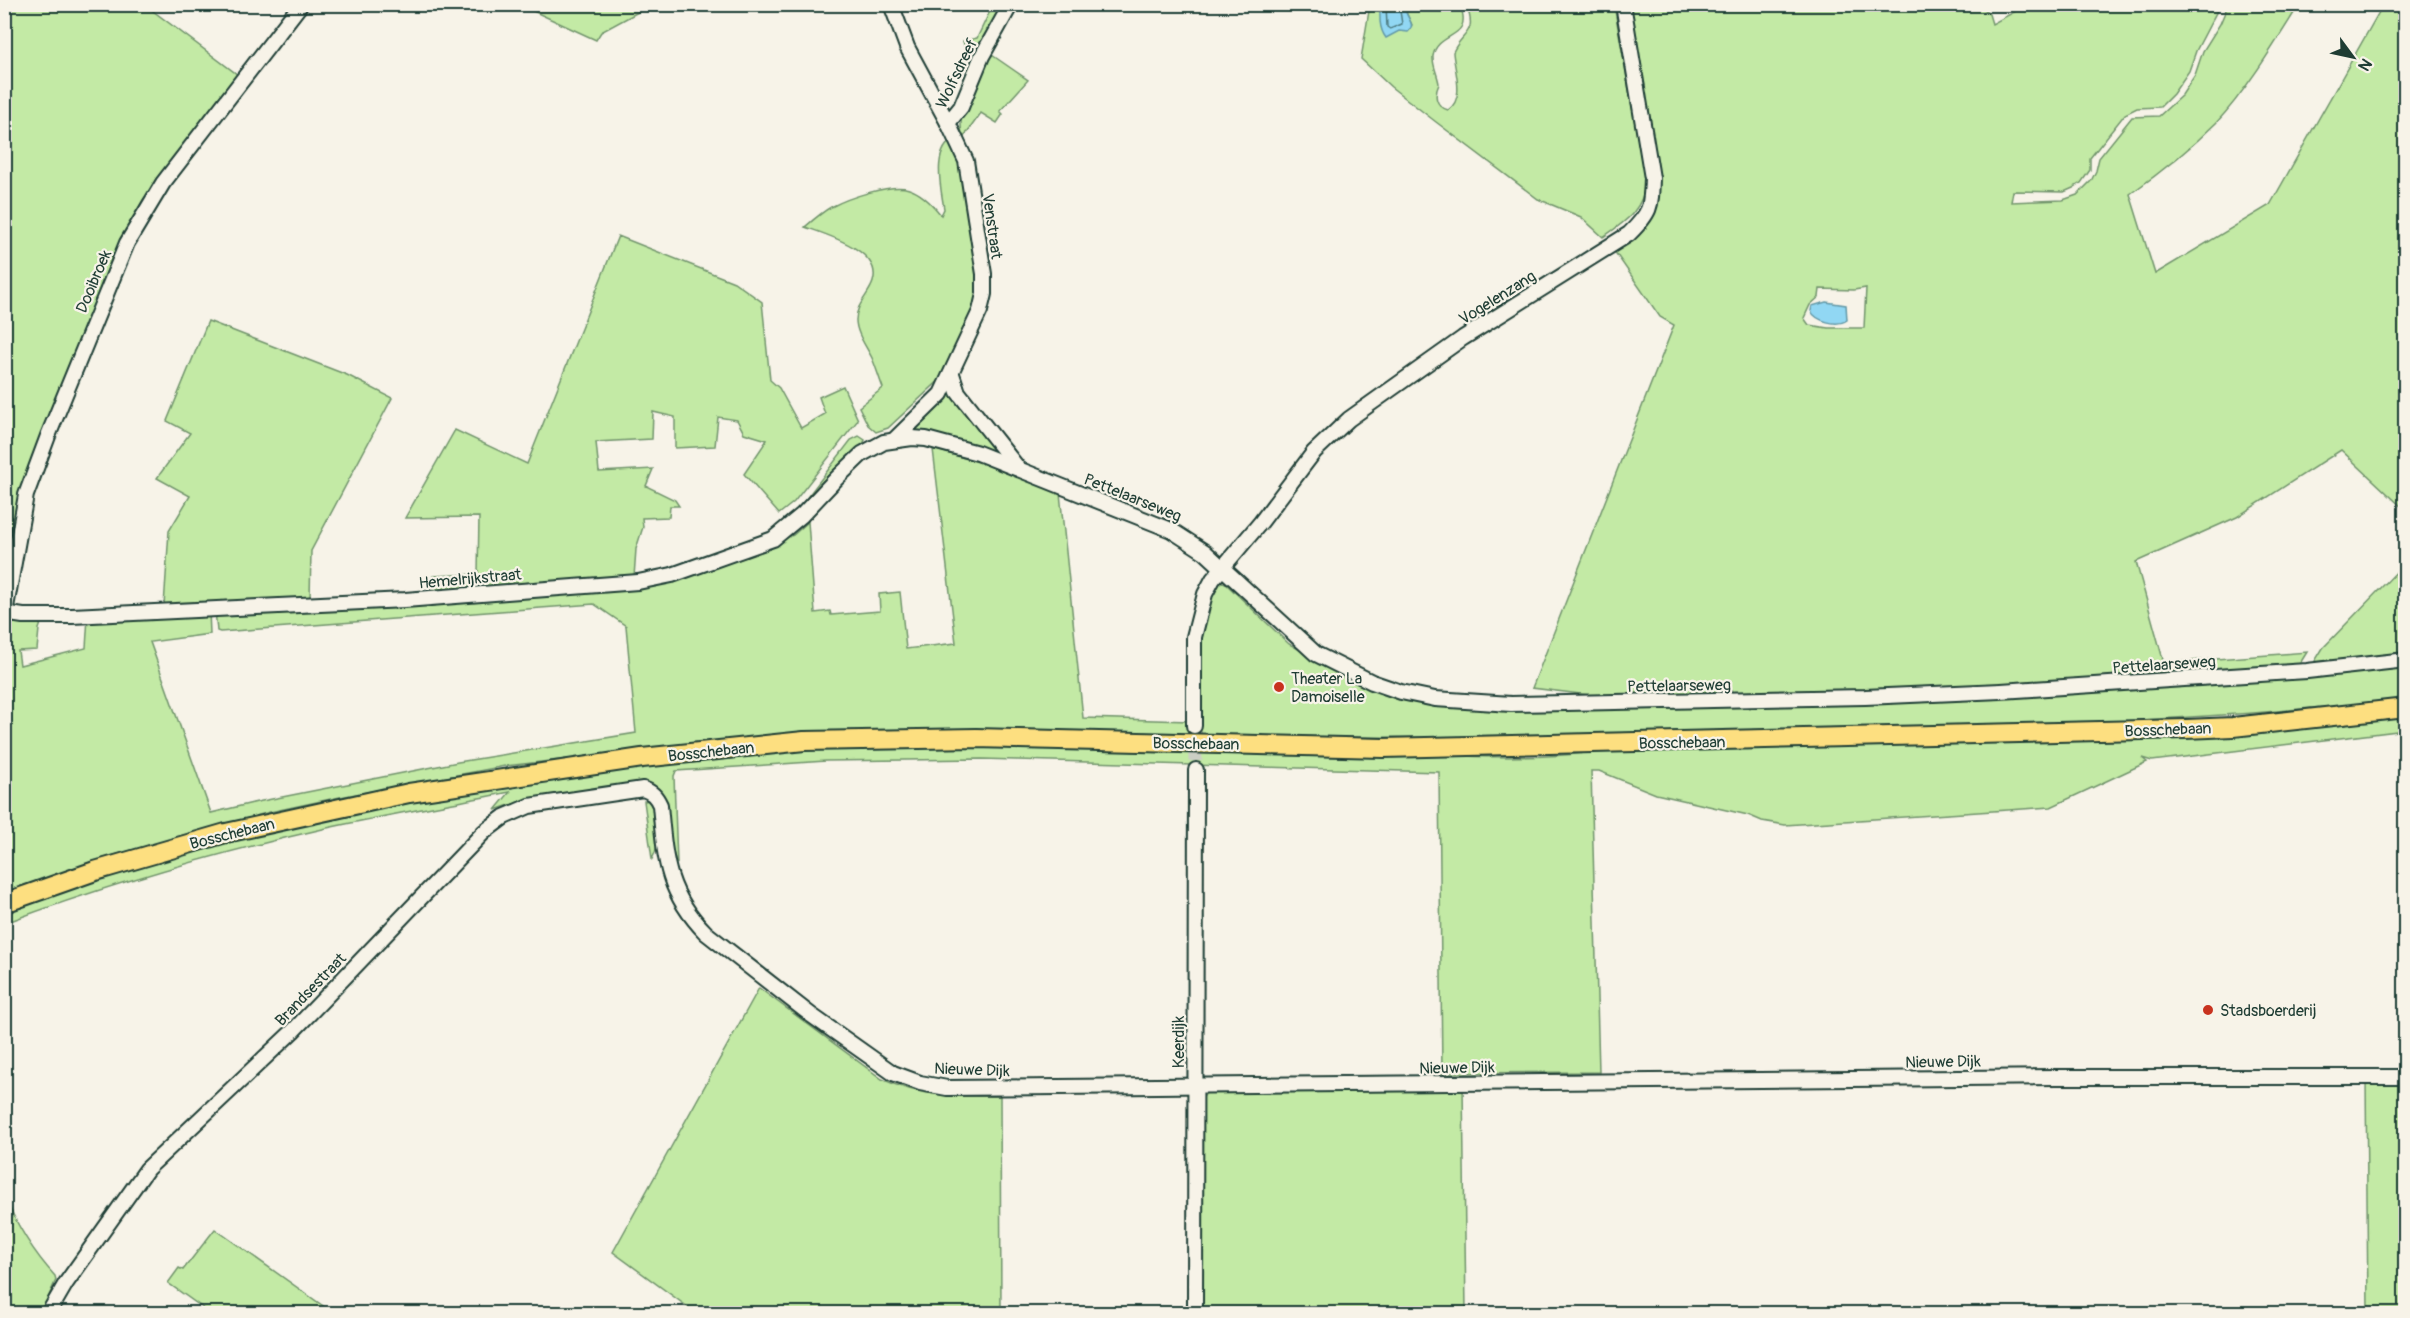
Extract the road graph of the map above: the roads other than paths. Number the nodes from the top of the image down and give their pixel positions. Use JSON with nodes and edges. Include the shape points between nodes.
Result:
{"nodes":[{"id":1,"x":301,"y":4,"type":"edge"},
{"id":2,"x":891,"y":4,"type":"edge"},
{"id":3,"x":1011,"y":4,"type":"edge"},
{"id":4,"x":1623,"y":4,"type":"edge"},
{"id":5,"x":948,"y":123,"type":"junction"},
{"id":6,"x":952,"y":374,"type":"junction"},
{"id":7,"x":894,"y":440,"type":"junction"},
{"id":8,"x":1019,"y":469,"type":"junction"},
{"id":9,"x":1223,"y":568,"type":"junction"},
{"id":10,"x":5,"y":613,"type":"edge"},
{"id":11,"x":2406,"y":660,"type":"edge"},
{"id":12,"x":2406,"y":708,"type":"edge"},
{"id":13,"x":1194,"y":726,"type":"tunnel mouth"},
{"id":14,"x":1196,"y":770,"type":"tunnel mouth"},
{"id":15,"x":657,"y":798,"type":"joint"},
{"id":16,"x":4,"y":903,"type":"edge"},
{"id":17,"x":2406,"y":1077,"type":"edge"},
{"id":18,"x":1194,"y":1085,"type":"junction"},
{"id":19,"x":48,"y":1314,"type":"edge"},
{"id":20,"x":1195,"y":1314,"type":"edge"}],
"edges":[{"from":1,"to":10,"type":"street","name":"Dooibroek","via":[[163,183],[127,243],[27,495]]},
{"from":2,"to":5,"type":"street","name":"Venstraat","via":[[907,47]]},
{"from":3,"to":5,"type":"street","name":"Wolfsdreef","via":[[978,64],[958,112]]},
{"from":4,"to":9,"type":"street","name":"Vogelenzang","via":[[1652,178],[1646,217],[1629,234],[1463,338],[1349,419],[1314,452]]},
{"from":5,"to":6,"type":"street","name":"Venstraat","via":[[966,162],[984,274],[980,311]]},
{"from":6,"to":7,"type":"street","name":"Venstraat","via":[[941,394]]},
{"from":6,"to":8,"type":"street","name":"Pettelaarseweg","via":[[958,392]]},
{"from":7,"to":8,"type":"street","name":"Pettelaarseweg","via":[[912,438],[948,444]]},
{"from":7,"to":10,"type":"street","name":"Hemelrijkstraat","via":[[862,454],[802,515],[772,539],[689,569],[638,582],[405,600],[72,616]]},
{"from":8,"to":9,"type":"street","name":"Pettelaarseweg","via":[[1171,530],[1189,539]]},
{"from":9,"to":11,"type":"street","name":"Pettelaarseweg","via":[[1294,636],[1335,665],[1401,692],[1468,703],[1749,701],[1956,693],[2307,671]]},
{"from":9,"to":13,"type":"street","via":[[1204,594],[1198,615],[1194,637]]},
{"from":12,"to":16,"type":"main road","name":"Bosschebaan","via":[[2186,729],[1417,747],[976,738],[804,741],[642,758],[409,793],[226,833],[94,871]]},
{"from":14,"to":18,"type":"street","name":"Keerdijk"},
{"from":15,"to":18,"type":"street","name":"Nieuwe Dijk","via":[[670,878],[692,918],[811,1015],[893,1073],[947,1088]]},
{"from":15,"to":19,"type":"street","name":"Brandsestraat","via":[[643,789],[529,806],[484,832],[292,1031],[147,1169]]},
{"from":17,"to":18,"type":"street","name":"Nieuwe Dijk"},
{"from":18,"to":20,"type":"street","name":"Keerdijk"}]}
